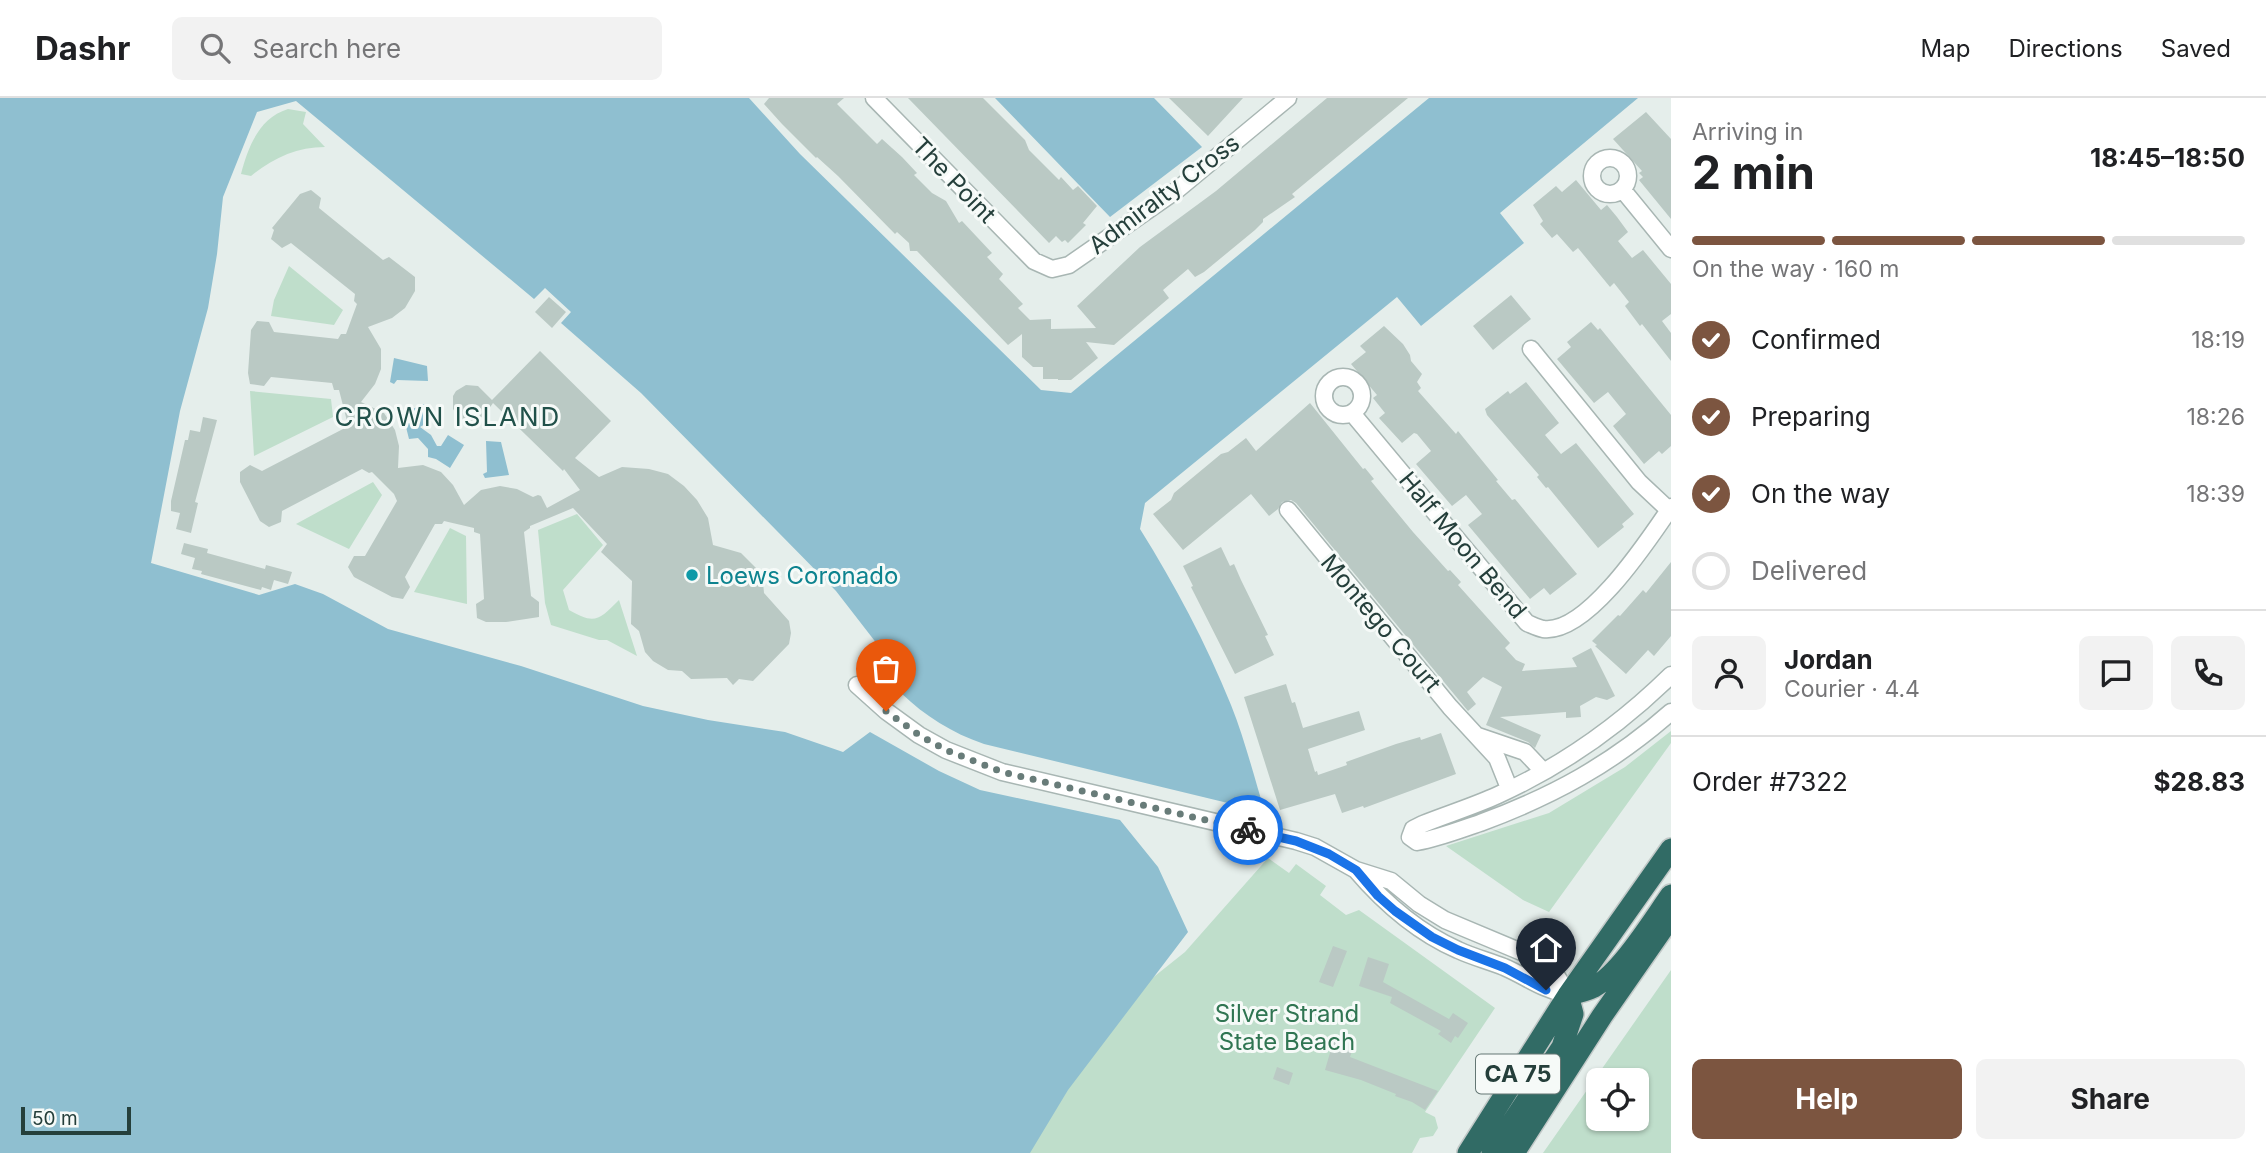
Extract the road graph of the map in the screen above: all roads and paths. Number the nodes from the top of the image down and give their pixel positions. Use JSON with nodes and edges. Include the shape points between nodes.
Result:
{"nodes":[{"id":1,"x":874,"y":98,"type":"edge"},
{"id":2,"x":1280,"y":100,"type":"edge"},
{"id":3,"x":1622,"y":189,"type":"dead end"},
{"id":4,"x":1671,"y":249,"type":"edge"},
{"id":5,"x":1034,"y":261,"type":"joint"},
{"id":6,"x":1531,"y":349,"type":"dead end"},
{"id":7,"x":1352,"y":412,"type":"dead end"},
{"id":8,"x":1287,"y":510,"type":"dead end"},
{"id":9,"x":1670,"y":510,"type":"edge"},
{"id":10,"x":1671,"y":674,"type":"edge"},
{"id":11,"x":857,"y":685,"type":"dead end"},
{"id":12,"x":1671,"y":712,"type":"edge"},
{"id":13,"x":1476,"y":735,"type":"junction"},
{"id":14,"x":1543,"y":771,"type":"junction"},
{"id":15,"x":1509,"y":788,"type":"junction"},
{"id":16,"x":1671,"y":849,"type":"edge"},
{"id":17,"x":1671,"y":895,"type":"edge"},
{"id":18,"x":1671,"y":917,"type":"edge"},
{"id":19,"x":1568,"y":995,"type":"junction"},
{"id":20,"x":1468,"y":1153,"type":"edge"},
{"id":21,"x":1492,"y":1153,"type":"edge"},
{"id":22,"x":1514,"y":1153,"type":"edge"}],
"edges":[{"from":1,"to":5,"type":"street","name":"The Point"},
{"from":2,"to":5,"type":"street","name":"Admiralty Cross","via":[[1177,190],[1069,265],[1052,270]]},
{"from":3,"to":4,"type":"street"},
{"from":6,"to":9,"type":"street","via":[[1639,482]]},
{"from":7,"to":9,"type":"street","name":"Half Moon Bend","via":[[1527,623],[1543,629],[1572,621],[1591,606],[1626,572]]},
{"from":8,"to":13,"type":"street","name":"Montego Court"},
{"from":10,"to":14,"type":"street","via":[[1608,731]]},
{"from":11,"to":19,"type":"street","via":[[919,735],[1002,772],[1296,841],[1391,881],[1446,920],[1524,953],[1558,978]]},
{"from":12,"to":15,"type":"street","via":[[1603,766],[1565,786],[1444,835],[1417,842],[1410,836],[1423,824]]},
{"from":13,"to":14,"type":"street","name":"Montego Court","via":[[1525,752]]},
{"from":13,"to":15,"type":"street","name":"Montego Court","via":[[1497,758]]},
{"from":14,"to":15,"type":"street"},
{"from":16,"to":19,"type":"highway","number":"CA 75"},
{"from":17,"to":19,"type":"highway","via":[[1607,977],[1597,986]]},
{"from":18,"to":22,"type":"highway","number":"CA 75"},
{"from":19,"to":20,"type":"highway","number":"CA 75"},
{"from":19,"to":21,"type":"highway","via":[[1573,1014],[1562,1048]]}]}
